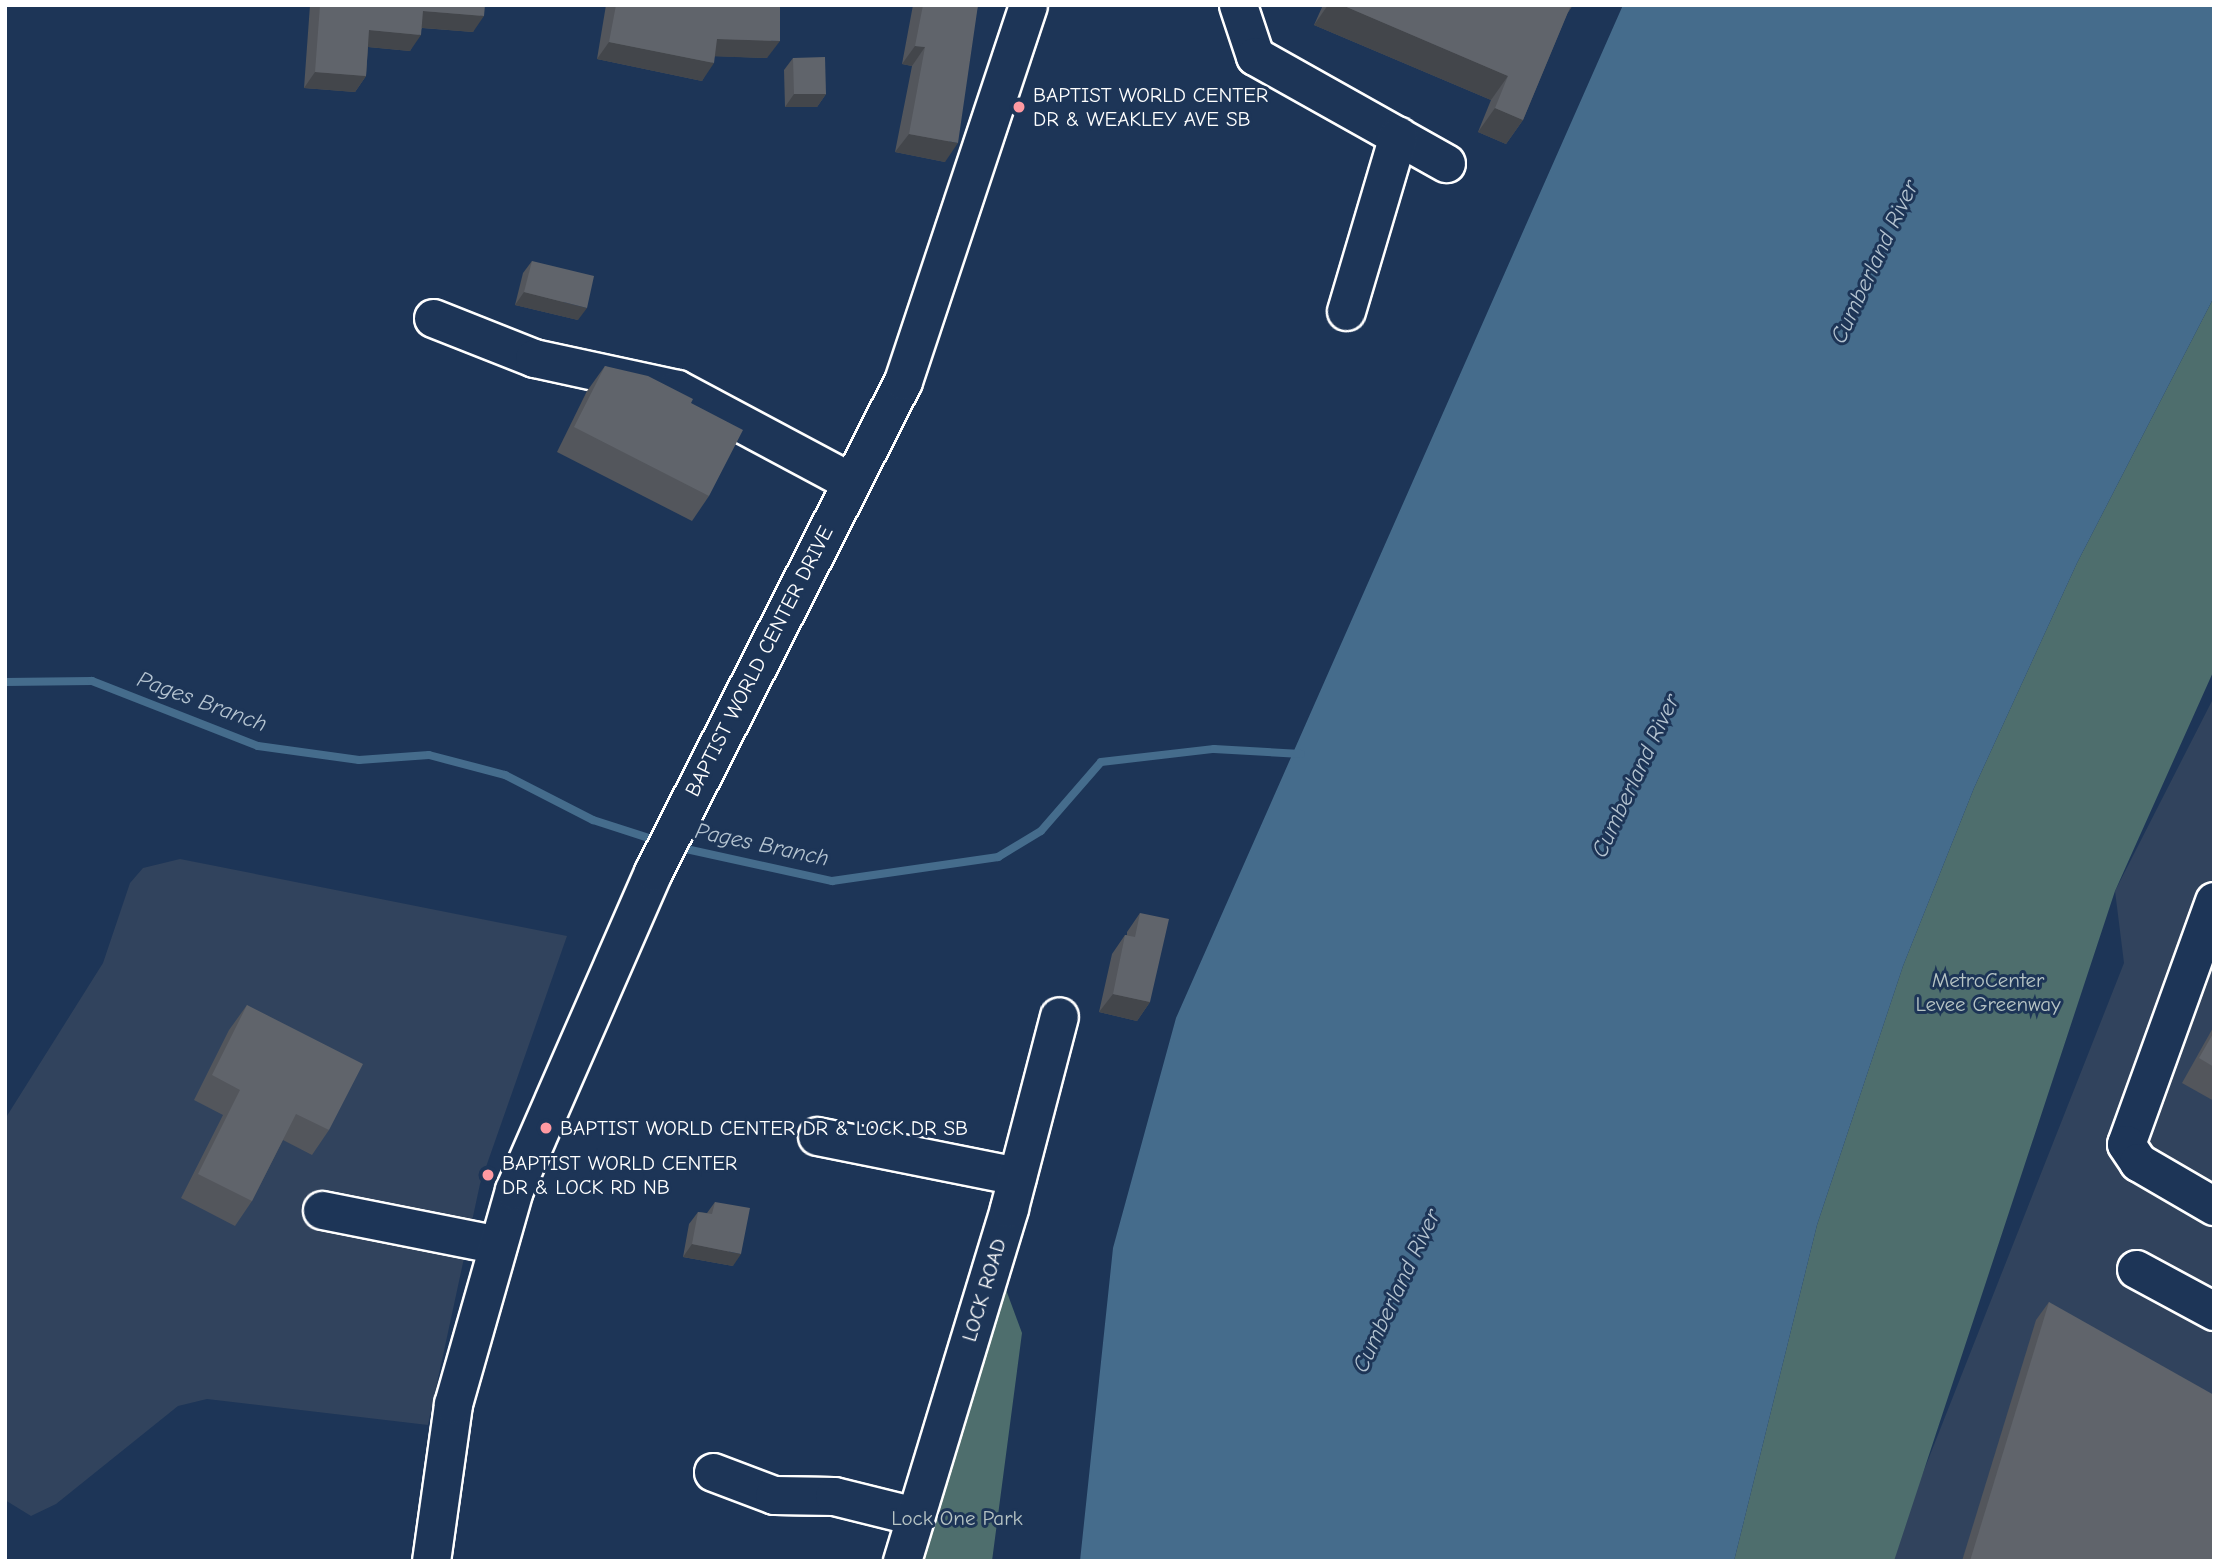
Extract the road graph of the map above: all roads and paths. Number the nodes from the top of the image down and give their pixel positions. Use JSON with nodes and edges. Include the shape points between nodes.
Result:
{"nodes":[{"id":1,"x":1028,"y":5,"type":"edge"},
{"id":2,"x":1238,"y":5,"type":"edge"},
{"id":3,"x":1398,"y":136,"type":"junction"},
{"id":4,"x":1446,"y":163,"type":"dead end"},
{"id":5,"x":1346,"y":310,"type":"dead end"},
{"id":6,"x":432,"y":318,"type":"dead end"},
{"id":7,"x":849,"y":481,"type":"junction"},
{"id":8,"x":2213,"y":903,"type":"edge"},
{"id":9,"x":1059,"y":1016,"type":"dead end"},
{"id":10,"x":817,"y":1136,"type":"dead end"},
{"id":11,"x":1017,"y":1176,"type":"junction"},
{"id":12,"x":2214,"y":1206,"type":"edge"},
{"id":13,"x":323,"y":1210,"type":"dead end"},
{"id":14,"x":498,"y":1245,"type":"junction"},
{"id":15,"x":2136,"y":1269,"type":"dead end"},
{"id":16,"x":2214,"y":1311,"type":"edge"},
{"id":17,"x":713,"y":1472,"type":"dead end"},
{"id":18,"x":915,"y":1516,"type":"junction"},
{"id":19,"x":431,"y":1561,"type":"edge"},
{"id":20,"x":902,"y":1561,"type":"edge"}],
"edges":[{"from":1,"to":7,"type":"street","name":"BAPTIST WORLD CENTER DRIVE","via":[[903,381]]},
{"from":2,"to":3,"type":"street","via":[[1255,56]]},
{"from":3,"to":4,"type":"street"},
{"from":3,"to":5,"type":"street"},
{"from":6,"to":7,"type":"street","via":[[534,358],[677,388]]},
{"from":7,"to":14,"type":"street","name":"BAPTIST WORLD CENTER DRIVE","via":[[592,1002],[514,1190]]},
{"from":8,"to":12,"type":"street","via":[[2126,1144],[2138,1162]]},
{"from":9,"to":11,"type":"street","name":"LOCK ROAD"},
{"from":10,"to":11,"type":"street"},
{"from":11,"to":18,"type":"street","name":"LOCK ROAD"},
{"from":13,"to":14,"type":"street"},
{"from":14,"to":19,"type":"street","name":"BAPTIST WORLD CENTER DRIVE","via":[[453,1404]]},
{"from":15,"to":16,"type":"street"},
{"from":17,"to":18,"type":"street","via":[[774,1495],[834,1496]]},
{"from":18,"to":20,"type":"street","name":"LOCK ROAD"}]}
